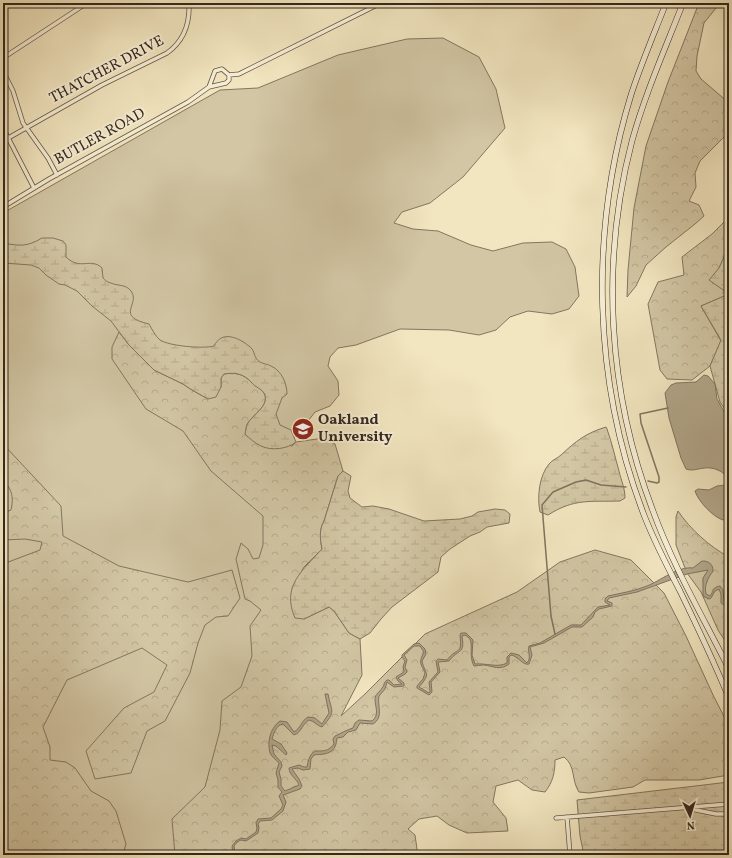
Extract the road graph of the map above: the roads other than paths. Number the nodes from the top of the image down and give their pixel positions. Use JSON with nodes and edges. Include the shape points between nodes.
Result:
{"nodes":[{"id":1,"x":88,"y":3,"type":"edge"},
{"id":2,"x":188,"y":3,"type":"edge"},
{"id":3,"x":381,"y":3,"type":"edge"},
{"id":4,"x":666,"y":3,"type":"edge"},
{"id":5,"x":684,"y":3,"type":"edge"},
{"id":6,"x":3,"y":58,"type":"edge"},
{"id":7,"x":3,"y":71,"type":"edge"},
{"id":8,"x":229,"y":75,"type":"junction"},
{"id":9,"x":209,"y":87,"type":"junction"},
{"id":10,"x":3,"y":128,"type":"edge"},
{"id":11,"x":26,"y":128,"type":"junction"},
{"id":12,"x":9,"y":137,"type":"junction"},
{"id":13,"x":3,"y":140,"type":"edge"},
{"id":14,"x":57,"y":175,"type":"junction"},
{"id":15,"x":34,"y":188,"type":"junction"},
{"id":16,"x":3,"y":207,"type":"edge"},
{"id":17,"x":729,"y":669,"type":"edge"},
{"id":18,"x":729,"y":698,"type":"edge"},
{"id":19,"x":729,"y":804,"type":"edge"},
{"id":20,"x":688,"y":808,"type":"junction"},
{"id":21,"x":729,"y":814,"type":"edge"},
{"id":22,"x":567,"y":817,"type":"junction"},
{"id":23,"x":556,"y":818,"type":"dead end"},
{"id":24,"x":570,"y":855,"type":"edge"}],
"edges":[{"from":1,"to":6,"type":"street"},
{"from":2,"to":11,"type":"street","name":"THATCHER DRIVE","via":[[189,18],[186,29],[172,50],[102,85]]},
{"from":3,"to":8,"type":"street","name":"BUTLER ROAD","via":[[239,74]]},
{"from":4,"to":18,"type":"main road","via":[[640,71],[620,135],[609,195],[602,283],[606,353],[617,425],[639,500],[654,539]]},
{"from":5,"to":17,"type":"main road","via":[[654,74],[632,141],[622,186],[616,225],[612,294],[613,329],[628,432],[646,491],[674,560]]},
{"from":7,"to":11,"type":"street"},
{"from":8,"to":9,"type":"street","name":"BUTLER ROAD","via":[[226,83]]},
{"from":8,"to":9,"type":"street","name":"BUTLER ROAD","via":[[222,69],[215,71]]},
{"from":9,"to":14,"type":"street","name":"BUTLER ROAD","via":[[188,102]]},
{"from":10,"to":12,"type":"street"},
{"from":11,"to":12,"type":"street","name":"THATCHER DRIVE"},
{"from":11,"to":14,"type":"street"},
{"from":12,"to":13,"type":"street","name":"THATCHER DRIVE"},
{"from":12,"to":15,"type":"street"},
{"from":14,"to":15,"type":"street","name":"BUTLER ROAD"},
{"from":15,"to":16,"type":"street","name":"BUTLER ROAD"},
{"from":19,"to":20,"type":"street"},
{"from":20,"to":21,"type":"street"},
{"from":20,"to":22,"type":"street"},
{"from":22,"to":23,"type":"street"},
{"from":22,"to":24,"type":"street"}]}
